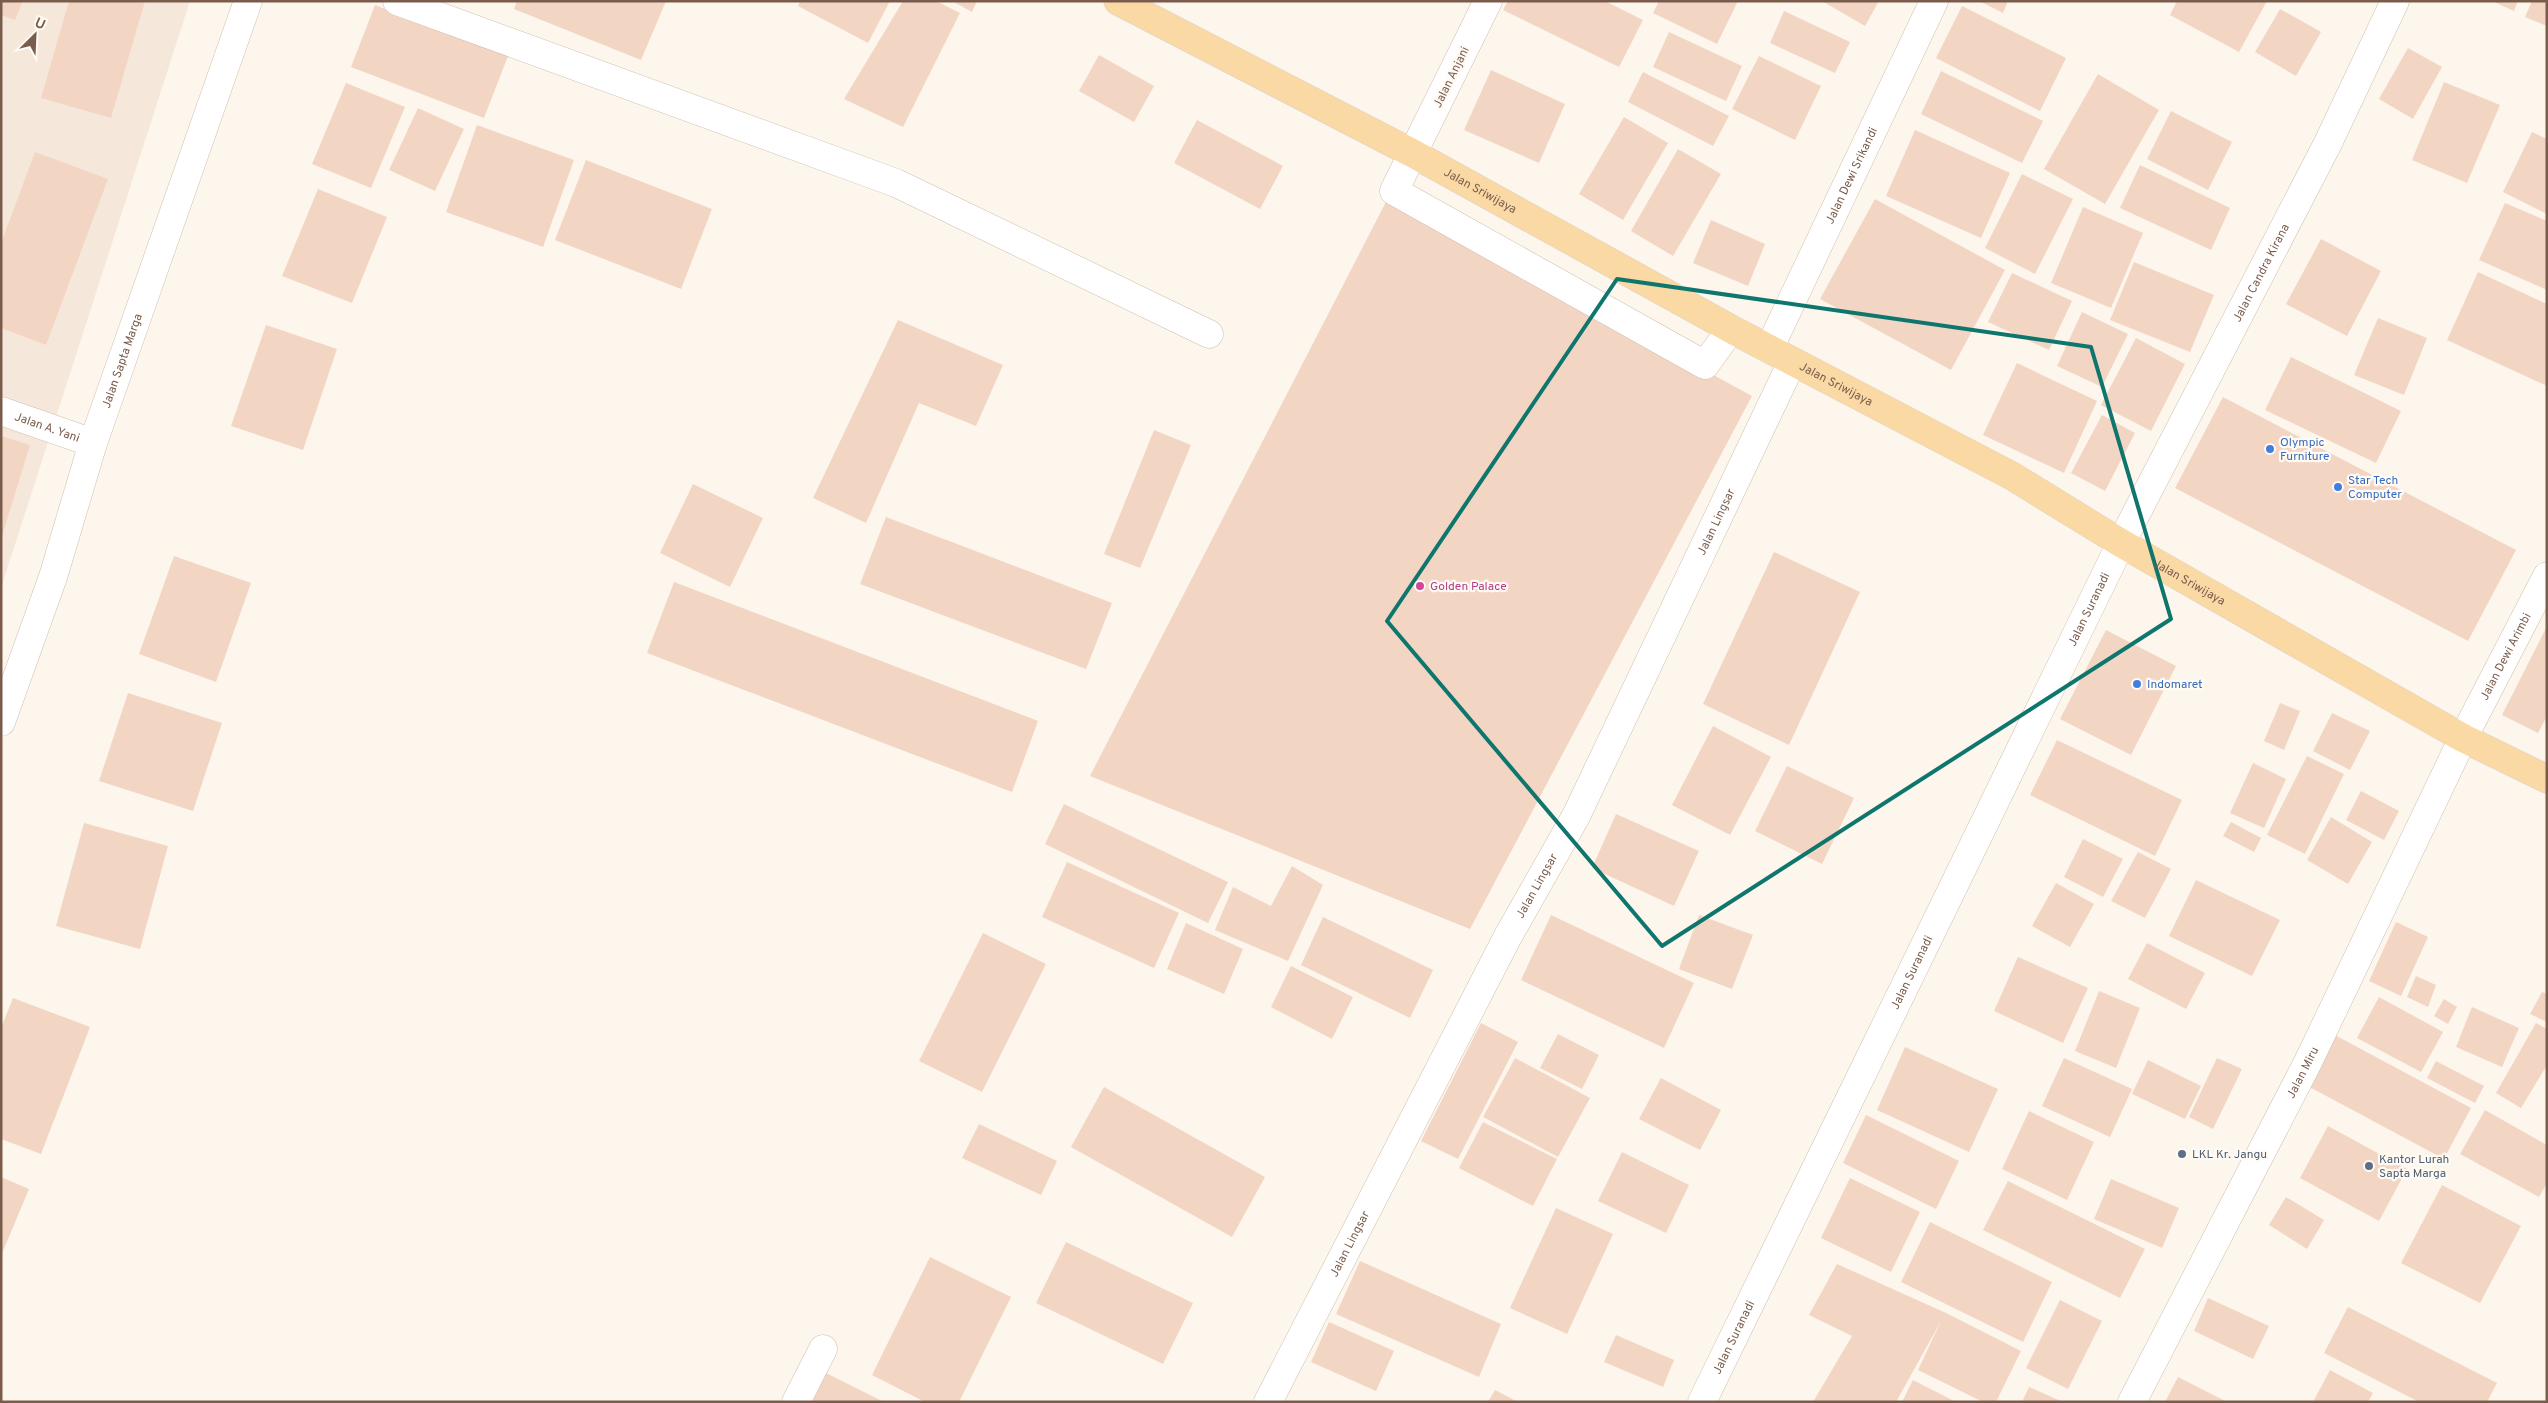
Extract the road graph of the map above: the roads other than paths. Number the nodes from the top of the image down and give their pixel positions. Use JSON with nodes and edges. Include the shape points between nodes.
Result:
{"nodes":[{"id":1,"x":248,"y":1,"type":"edge"},
{"id":2,"x":397,"y":1,"type":"edge"},
{"id":3,"x":1118,"y":1,"type":"edge"},
{"id":4,"x":1488,"y":1,"type":"edge"},
{"id":5,"x":1934,"y":1,"type":"edge"},
{"id":6,"x":2395,"y":1,"type":"edge"},
{"id":7,"x":1414,"y":154,"type":"junction"},
{"id":8,"x":1731,"y":329,"type":"junction"},
{"id":9,"x":1209,"y":334,"type":"dead end"},
{"id":10,"x":1781,"y":355,"type":"junction"},
{"id":11,"x":1,"y":411,"type":"edge"},
{"id":12,"x":93,"y":443,"type":"junction"},
{"id":13,"x":2121,"y":543,"type":"junction"},
{"id":14,"x":2547,"y":576,"type":"edge"},
{"id":15,"x":1,"y":722,"type":"edge"},
{"id":16,"x":2463,"y":738,"type":"junction"},
{"id":17,"x":2547,"y":779,"type":"edge"},
{"id":18,"x":823,"y":1349,"type":"dead end"},
{"id":19,"x":796,"y":1402,"type":"edge"},
{"id":20,"x":1268,"y":1402,"type":"edge"},
{"id":21,"x":1702,"y":1402,"type":"edge"},
{"id":22,"x":2132,"y":1402,"type":"edge"}],
"edges":[{"from":1,"to":12,"type":"street","name":"Jalan Sapta Marga"},
{"from":2,"to":9,"type":"street","via":[[896,183]]},
{"from":3,"to":7,"type":"main road","name":"Jalan Sriwijaya"},
{"from":4,"to":7,"type":"street","name":"Jalan Anjani"},
{"from":5,"to":10,"type":"street","name":"Jalan Dewi Srikandi"},
{"from":6,"to":13,"type":"street","name":"Jalan Candra Kirana","via":[[2328,143]]},
{"from":7,"to":8,"type":"main road","name":"Jalan Sriwijaya"},
{"from":7,"to":8,"type":"street","name":"Jalan Anjani","via":[[1394,191],[1592,302],[1705,364]]},
{"from":8,"to":10,"type":"main road","name":"Jalan Sriwijaya"},
{"from":10,"to":13,"type":"main road","name":"Jalan Sriwijaya","via":[[2012,476]]},
{"from":10,"to":20,"type":"street","name":"Jalan Lingsar","via":[[1576,816],[1502,947]]},
{"from":11,"to":12,"type":"street","name":"Jalan A. Yani"},
{"from":12,"to":15,"type":"street","name":"Jalan Sapta Marga","via":[[53,576]]},
{"from":13,"to":16,"type":"main road","name":"Jalan Sriwijaya"},
{"from":13,"to":21,"type":"street","name":"Jalan Suranadi"},
{"from":14,"to":16,"type":"street","name":"Jalan Dewi Arimbi"},
{"from":16,"to":17,"type":"main road","name":"Jalan Sriwijaya"},
{"from":16,"to":22,"type":"street","name":"Jalan Miru","via":[[2308,1062]]},
{"from":18,"to":19,"type":"street"}]}
